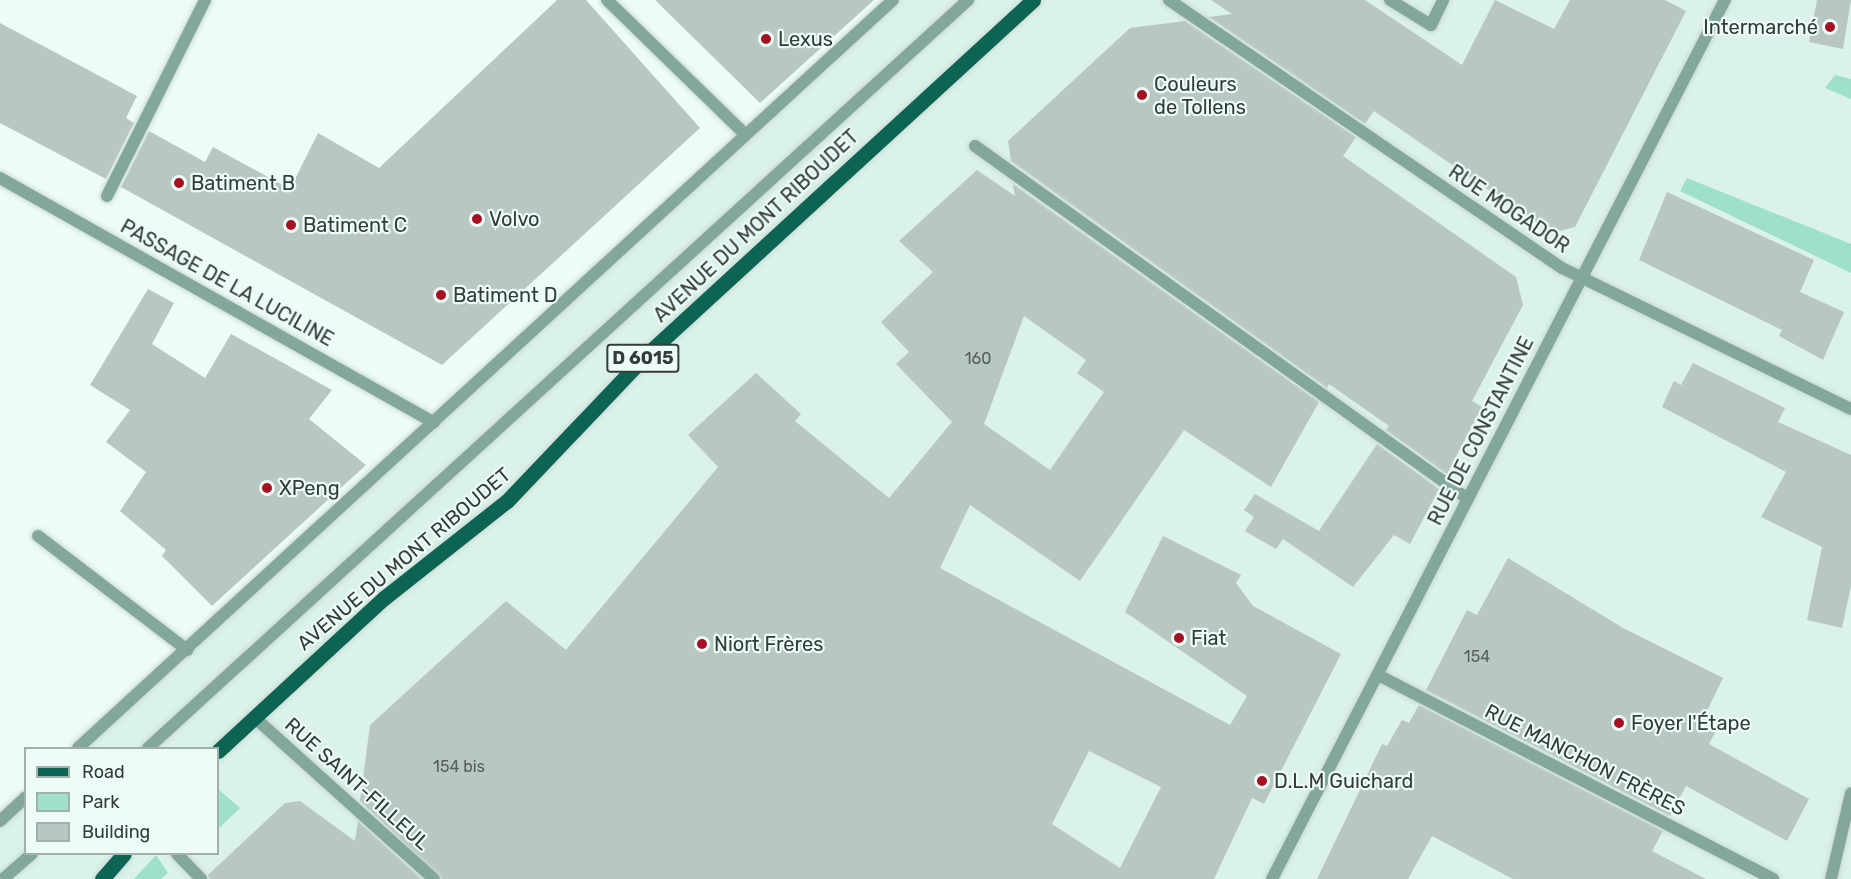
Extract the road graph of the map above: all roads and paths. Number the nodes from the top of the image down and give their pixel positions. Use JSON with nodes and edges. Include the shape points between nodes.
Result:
{"nodes":[{"id":1,"x":205,"y":0,"type":"edge"},
{"id":2,"x":607,"y":0,"type":"edge"},
{"id":3,"x":893,"y":0,"type":"edge"},
{"id":4,"x":968,"y":0,"type":"edge"},
{"id":5,"x":1034,"y":0,"type":"edge"},
{"id":6,"x":1169,"y":0,"type":"edge"},
{"id":7,"x":1390,"y":0,"type":"edge"},
{"id":8,"x":1443,"y":0,"type":"edge"},
{"id":9,"x":1725,"y":0,"type":"edge"},
{"id":10,"x":745,"y":134,"type":"junction"},
{"id":11,"x":975,"y":146,"type":"dead end"},
{"id":12,"x":0,"y":178,"type":"edge"},
{"id":13,"x":107,"y":196,"type":"dead end"},
{"id":14,"x":1582,"y":278,"type":"junction"},
{"id":15,"x":1851,"y":410,"type":"edge"},
{"id":16,"x":434,"y":423,"type":"junction"},
{"id":17,"x":1468,"y":499,"type":"junction"},
{"id":18,"x":38,"y":536,"type":"dead end"},
{"id":19,"x":187,"y":650,"type":"junction"},
{"id":20,"x":1377,"y":675,"type":"junction"},
{"id":21,"x":254,"y":717,"type":"junction"},
{"id":22,"x":79,"y":747,"type":"edge"},
{"id":23,"x":149,"y":747,"type":"edge"},
{"id":24,"x":219,"y":751,"type":"edge"},
{"id":25,"x":1851,"y":792,"type":"edge"},
{"id":26,"x":24,"y":799,"type":"edge"},
{"id":27,"x":0,"y":821,"type":"edge"},
{"id":28,"x":31,"y":855,"type":"edge"},
{"id":29,"x":123,"y":855,"type":"edge"},
{"id":30,"x":178,"y":855,"type":"edge"},
{"id":31,"x":3,"y":879,"type":"edge"},
{"id":32,"x":102,"y":879,"type":"edge"},
{"id":33,"x":201,"y":879,"type":"edge"},
{"id":34,"x":434,"y":879,"type":"edge"},
{"id":35,"x":1272,"y":879,"type":"edge"},
{"id":36,"x":1774,"y":879,"type":"edge"},
{"id":37,"x":1831,"y":879,"type":"edge"}],
"edges":[{"from":1,"to":13,"type":"street"},
{"from":2,"to":10,"type":"street"},
{"from":3,"to":10,"type":"street"},
{"from":4,"to":23,"type":"street"},
{"from":5,"to":21,"type":"main road","name":"AVENUE DU MONT RIBOUDET","number":"D 6015","via":[[644,357],[507,501],[384,598]]},
{"from":6,"to":14,"type":"street","name":"RUE MOGADOR","via":[[1547,259]]},
{"from":7,"to":8,"type":"street","via":[[1431,25]]},
{"from":9,"to":14,"type":"street","name":"RUE DE CONSTANTINE"},
{"from":10,"to":16,"type":"street"},
{"from":11,"to":17,"type":"street"},
{"from":12,"to":16,"type":"street","name":"PASSAGE DE LA LUCILINE"},
{"from":14,"to":15,"type":"street","name":"RUE MOGADOR"},
{"from":14,"to":17,"type":"street","name":"RUE DE CONSTANTINE"},
{"from":16,"to":19,"type":"street"},
{"from":17,"to":20,"type":"street","name":"RUE DE CONSTANTINE"},
{"from":18,"to":19,"type":"street"},
{"from":19,"to":22,"type":"street"},
{"from":20,"to":35,"type":"street","name":"RUE DE CONSTANTINE"},
{"from":20,"to":36,"type":"street","name":"RUE MANCHON FRÈRES"},
{"from":21,"to":24,"type":"main road","name":"AVENUE DU MONT RIBOUDET","number":"D 6015"},
{"from":21,"to":34,"type":"street","name":"RUE SAINT-FILLEUL"},
{"from":25,"to":37,"type":"street"},
{"from":26,"to":27,"type":"street"},
{"from":28,"to":31,"type":"street"},
{"from":29,"to":32,"type":"main road"},
{"from":30,"to":33,"type":"street"}]}
